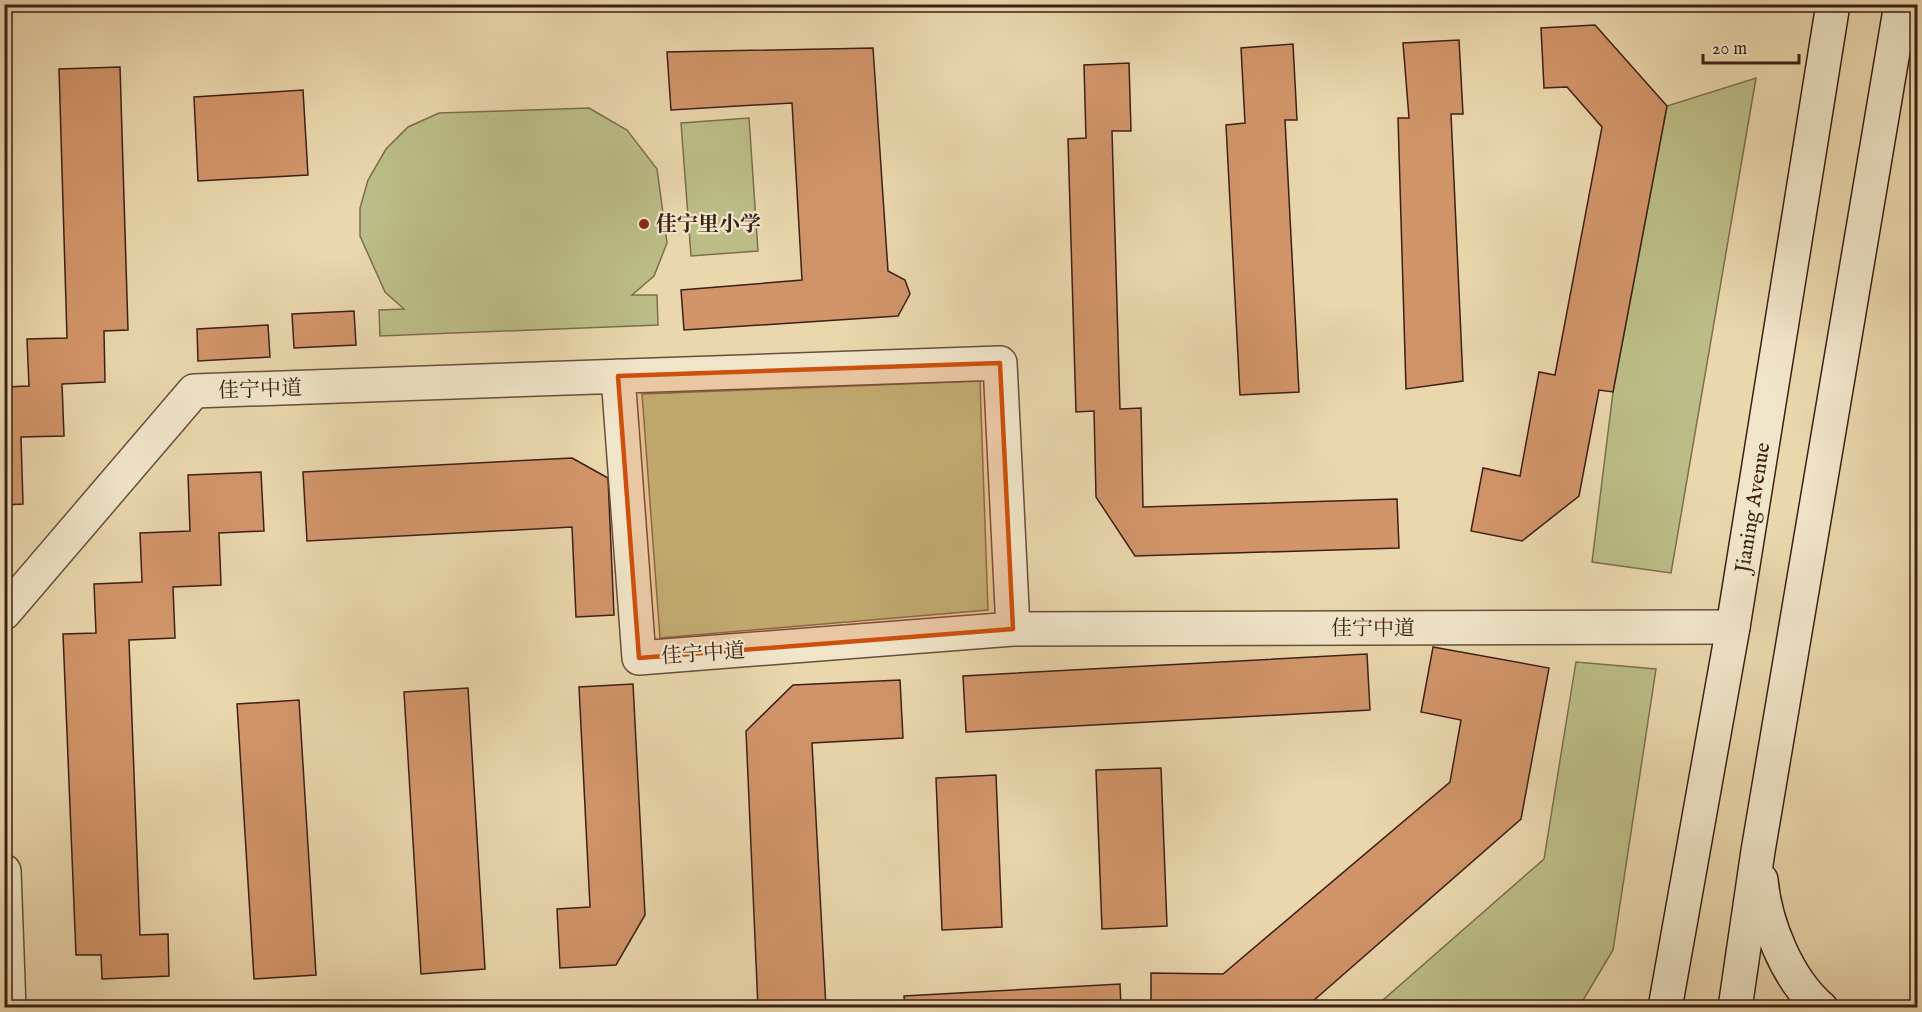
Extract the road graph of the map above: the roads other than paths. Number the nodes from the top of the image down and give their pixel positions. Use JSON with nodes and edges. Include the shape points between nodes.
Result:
{"nodes":[{"id":1,"x":1833,"y":4,"type":"edge"},
{"id":2,"x":1901,"y":4,"type":"edge"},
{"id":3,"x":618,"y":376,"type":"junction"},
{"id":4,"x":4,"y":613,"type":"edge"},
{"id":5,"x":1733,"y":627,"type":"junction"},
{"id":6,"x":1013,"y":629,"type":"junction"},
{"id":7,"x":1758,"y":852,"type":"junction"},
{"id":8,"x":4,"y":872,"type":"edge"},
{"id":9,"x":1687,"y":892,"type":"junction"},
{"id":10,"x":9,"y":1008,"type":"edge"},
{"id":11,"x":1665,"y":1008,"type":"edge"},
{"id":12,"x":1688,"y":1008,"type":"edge"},
{"id":13,"x":1735,"y":1008,"type":"edge"},
{"id":14,"x":1821,"y":1008,"type":"edge"}],
"edges":[{"from":1,"to":5,"type":"street","name":"Jianing Avenue"},
{"from":2,"to":7,"type":"street"},
{"from":3,"to":4,"type":"street","name":"佳宁中道","via":[[194,391]]},
{"from":3,"to":6,"type":"street","name":"佳宁中道","via":[[1000,363]]},
{"from":3,"to":6,"type":"street","name":"佳宁中道","via":[[639,658]]},
{"from":5,"to":6,"type":"street","name":"佳宁中道"},
{"from":5,"to":9,"type":"street","name":"Jianing Avenue"},
{"from":7,"to":13,"type":"street"},
{"from":7,"to":14,"type":"street","via":[[1770,922],[1797,979]]},
{"from":8,"to":10,"type":"street"},
{"from":9,"to":11,"type":"street","name":"Jianing Avenue"},
{"from":9,"to":12,"type":"street"}]}
